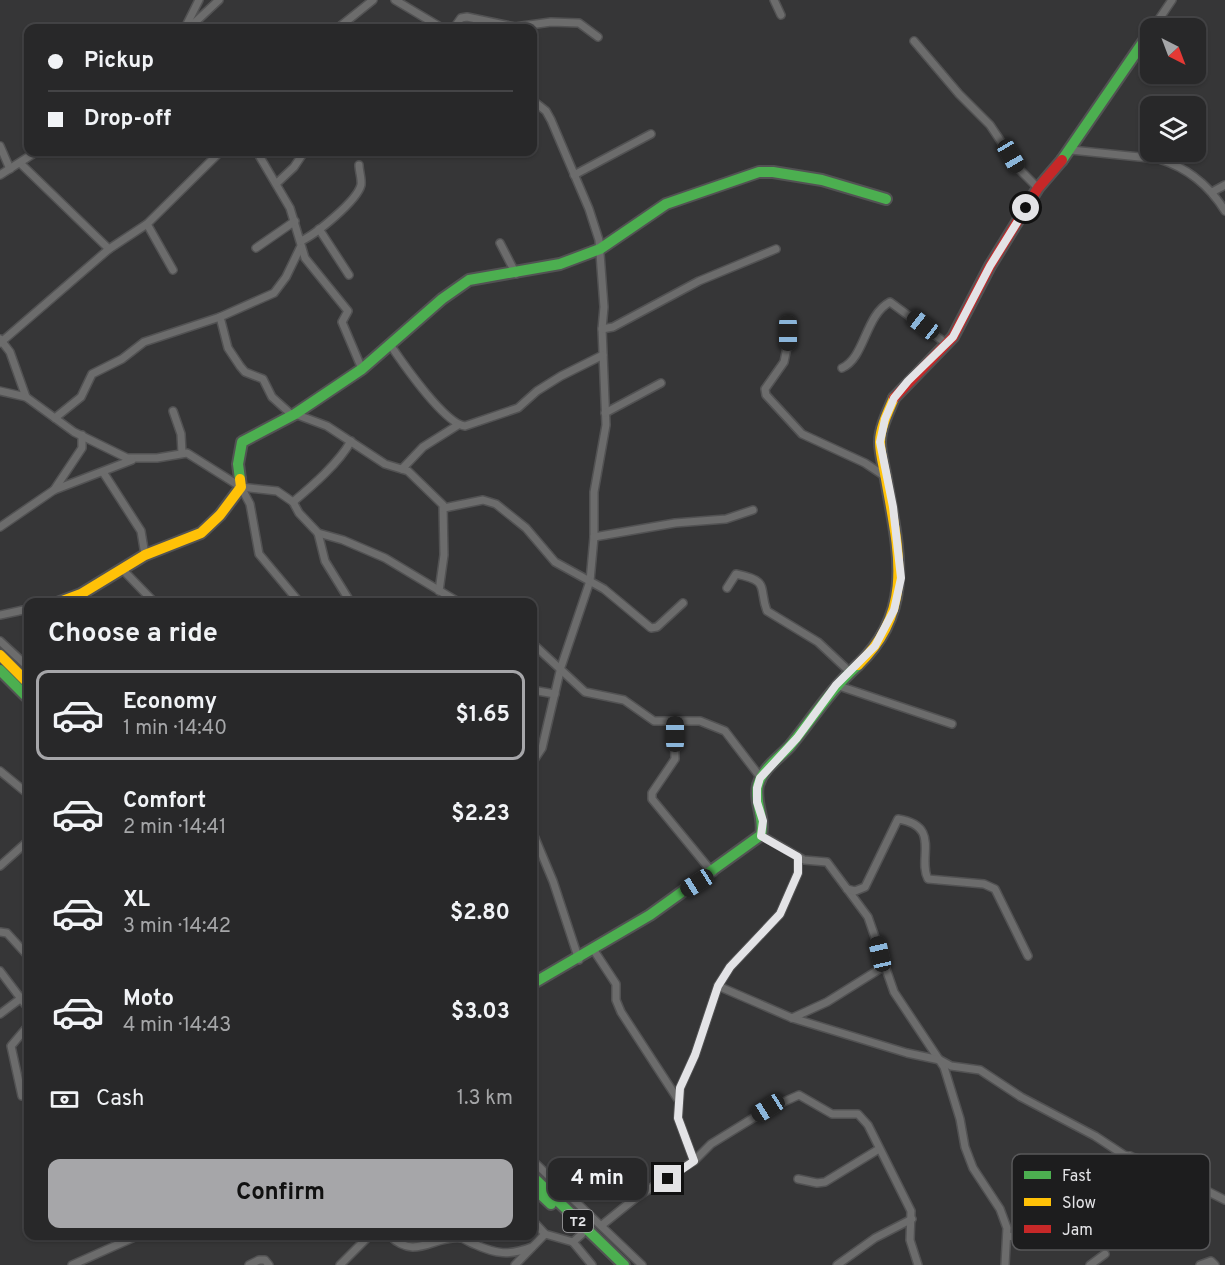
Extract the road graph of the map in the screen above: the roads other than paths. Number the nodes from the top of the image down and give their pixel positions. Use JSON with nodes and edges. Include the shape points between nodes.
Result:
{"nodes":[{"id":1,"x":199,"y":0,"type":"edge"},
{"id":2,"x":219,"y":0,"type":"edge"},
{"id":3,"x":373,"y":0,"type":"edge"},
{"id":4,"x":395,"y":0,"type":"edge"},
{"id":5,"x":774,"y":0,"type":"edge"},
{"id":6,"x":1172,"y":0,"type":"edge"},
{"id":7,"x":781,"y":15,"type":"dead end"},
{"id":8,"x":1160,"y":18,"type":"edge"},
{"id":9,"x":189,"y":24,"type":"edge"},
{"id":10,"x":192,"y":24,"type":"edge"},
{"id":11,"x":343,"y":24,"type":"edge"},
{"id":12,"x":435,"y":24,"type":"edge"},
{"id":13,"x":457,"y":24,"type":"edge"},
{"id":14,"x":501,"y":24,"type":"edge"},
{"id":15,"x":537,"y":25,"type":"edge"},
{"id":16,"x":598,"y":37,"type":"dead end"},
{"id":17,"x":914,"y":41,"type":"dead end"},
{"id":18,"x":1140,"y":48,"type":"edge"},
{"id":19,"x":537,"y":105,"type":"edge"},
{"id":20,"x":651,"y":134,"type":"dead end"},
{"id":21,"x":0,"y":146,"type":"edge"},
{"id":22,"x":1071,"y":150,"type":"junction"},
{"id":23,"x":30,"y":156,"type":"edge"},
{"id":24,"x":216,"y":156,"type":"edge"},
{"id":25,"x":260,"y":156,"type":"edge"},
{"id":26,"x":301,"y":156,"type":"edge"},
{"id":27,"x":20,"y":163,"type":"junction"},
{"id":28,"x":359,"y":165,"type":"dead end"},
{"id":29,"x":10,"y":169,"type":"junction"},
{"id":30,"x":0,"y":175,"type":"edge"},
{"id":31,"x":574,"y":175,"type":"junction"},
{"id":32,"x":277,"y":183,"type":"junction"},
{"id":33,"x":1225,"y":185,"type":"edge"},
{"id":34,"x":1038,"y":188,"type":"junction"},
{"id":35,"x":1212,"y":192,"type":"junction"},
{"id":36,"x":886,"y":199,"type":"dead end"},
{"id":37,"x":1225,"y":211,"type":"edge"},
{"id":38,"x":295,"y":221,"type":"junction"},
{"id":39,"x":147,"y":224,"type":"junction"},
{"id":40,"x":319,"y":229,"type":"junction"},
{"id":41,"x":500,"y":243,"type":"dead end"},
{"id":42,"x":301,"y":244,"type":"junction"},
{"id":43,"x":256,"y":248,"type":"dead end"},
{"id":44,"x":109,"y":249,"type":"junction"},
{"id":45,"x":600,"y":249,"type":"junction"},
{"id":46,"x":776,"y":249,"type":"dead end"},
{"id":47,"x":173,"y":270,"type":"dead end"},
{"id":48,"x":516,"y":274,"type":"junction"},
{"id":49,"x":349,"y":275,"type":"dead end"},
{"id":50,"x":220,"y":317,"type":"junction"},
{"id":51,"x":792,"y":323,"type":"dead end"},
{"id":52,"x":602,"y":329,"type":"junction"},
{"id":53,"x":1,"y":341,"type":"edge"},
{"id":54,"x":947,"y":344,"type":"junction"},
{"id":55,"x":391,"y":346,"type":"junction"},
{"id":56,"x":603,"y":355,"type":"junction"},
{"id":57,"x":842,"y":368,"type":"dead end"},
{"id":58,"x":362,"y":369,"type":"junction"},
{"id":59,"x":661,"y":383,"type":"dead end"},
{"id":60,"x":0,"y":391,"type":"edge"},
{"id":61,"x":26,"y":397,"type":"junction"},
{"id":62,"x":173,"y":411,"type":"dead end"},
{"id":63,"x":604,"y":413,"type":"junction"},
{"id":64,"x":294,"y":414,"type":"junction"},
{"id":65,"x":55,"y":418,"type":"junction"},
{"id":66,"x":458,"y":425,"type":"junction"},
{"id":67,"x":82,"y":435,"type":"junction"},
{"id":68,"x":351,"y":441,"type":"junction"},
{"id":69,"x":182,"y":453,"type":"junction"},
{"id":70,"x":132,"y":460,"type":"junction"},
{"id":71,"x":402,"y":469,"type":"junction"},
{"id":72,"x":103,"y":472,"type":"junction"},
{"id":73,"x":888,"y":478,"type":"junction"},
{"id":74,"x":241,"y":487,"type":"junction"},
{"id":75,"x":54,"y":490,"type":"junction"},
{"id":76,"x":293,"y":502,"type":"junction"},
{"id":77,"x":444,"y":508,"type":"junction"},
{"id":78,"x":753,"y":510,"type":"dead end"},
{"id":79,"x":0,"y":527,"type":"edge"},
{"id":80,"x":318,"y":533,"type":"junction"},
{"id":81,"x":594,"y":537,"type":"junction"},
{"id":82,"x":146,"y":555,"type":"junction"},
{"id":83,"x":122,"y":569,"type":"junction"},
{"id":84,"x":590,"y":581,"type":"junction"},
{"id":85,"x":727,"y":588,"type":"dead end"},
{"id":86,"x":439,"y":591,"type":"junction"},
{"id":87,"x":70,"y":598,"type":"edge"},
{"id":88,"x":150,"y":598,"type":"edge"},
{"id":89,"x":296,"y":598,"type":"edge"},
{"id":90,"x":348,"y":598,"type":"edge"},
{"id":91,"x":451,"y":598,"type":"edge"},
{"id":92,"x":683,"y":603,"type":"dead end"},
{"id":93,"x":24,"y":610,"type":"edge"},
{"id":94,"x":0,"y":615,"type":"edge"},
{"id":95,"x":0,"y":640,"type":"edge"},
{"id":96,"x":537,"y":647,"type":"edge"},
{"id":97,"x":0,"y":655,"type":"edge"},
{"id":98,"x":24,"y":663,"type":"edge"},
{"id":99,"x":561,"y":667,"type":"junction"},
{"id":100,"x":0,"y":670,"type":"edge"},
{"id":101,"x":850,"y":672,"type":"junction"},
{"id":102,"x":24,"y":679,"type":"edge"},
{"id":103,"x":836,"y":685,"type":"junction"},
{"id":104,"x":537,"y":691,"type":"edge"},
{"id":105,"x":24,"y":694,"type":"edge"},
{"id":106,"x":555,"y":694,"type":"junction"},
{"id":107,"x":675,"y":721,"type":"junction"},
{"id":108,"x":952,"y":724,"type":"dead end"},
{"id":109,"x":537,"y":756,"type":"edge"},
{"id":110,"x":0,"y":771,"type":"edge"},
{"id":111,"x":760,"y":778,"type":"junction"},
{"id":112,"x":24,"y":791,"type":"edge"},
{"id":113,"x":761,"y":836,"type":"junction"},
{"id":114,"x":537,"y":843,"type":"edge"},
{"id":115,"x":24,"y":845,"type":"edge"},
{"id":116,"x":798,"y":857,"type":"junction"},
{"id":117,"x":0,"y":866,"type":"edge"},
{"id":118,"x":713,"y":873,"type":"junction"},
{"id":119,"x":846,"y":888,"type":"junction"},
{"id":120,"x":0,"y":932,"type":"edge"},
{"id":121,"x":593,"y":949,"type":"junction"},
{"id":122,"x":24,"y":952,"type":"edge"},
{"id":123,"x":1028,"y":956,"type":"dead end"},
{"id":124,"x":579,"y":960,"type":"junction"},
{"id":125,"x":884,"y":967,"type":"junction"},
{"id":126,"x":0,"y":971,"type":"edge"},
{"id":127,"x":537,"y":981,"type":"edge"},
{"id":128,"x":718,"y":986,"type":"junction"},
{"id":129,"x":24,"y":996,"type":"edge"},
{"id":130,"x":20,"y":999,"type":"junction"},
{"id":131,"x":24,"y":1004,"type":"edge"},
{"id":132,"x":0,"y":1014,"type":"edge"},
{"id":133,"x":792,"y":1018,"type":"junction"},
{"id":134,"x":24,"y":1031,"type":"edge"},
{"id":135,"x":940,"y":1060,"type":"junction"},
{"id":136,"x":22,"y":1096,"type":"dead end"},
{"id":137,"x":679,"y":1101,"type":"junction"},
{"id":138,"x":879,"y":1149,"type":"junction"},
{"id":139,"x":1126,"y":1154,"type":"edge"},
{"id":140,"x":694,"y":1161,"type":"junction"},
{"id":141,"x":537,"y":1165,"type":"edge"},
{"id":142,"x":798,"y":1179,"type":"dead end"},
{"id":143,"x":537,"y":1181,"type":"edge"},
{"id":144,"x":537,"y":1191,"type":"edge"},
{"id":145,"x":1210,"y":1192,"type":"edge"},
{"id":146,"x":1225,"y":1200,"type":"edge"},
{"id":147,"x":912,"y":1219,"type":"junction"},
{"id":148,"x":537,"y":1225,"type":"edge"},
{"id":149,"x":602,"y":1225,"type":"junction"},
{"id":150,"x":545,"y":1234,"type":"junction"},
{"id":151,"x":582,"y":1234,"type":"junction"},
{"id":152,"x":1008,"y":1236,"type":"junction"},
{"id":153,"x":1012,"y":1236,"type":"edge"},
{"id":154,"x":127,"y":1240,"type":"edge"},
{"id":155,"x":365,"y":1240,"type":"edge"},
{"id":156,"x":395,"y":1240,"type":"edge"},
{"id":157,"x":450,"y":1240,"type":"edge"},
{"id":158,"x":464,"y":1240,"type":"edge"},
{"id":159,"x":573,"y":1242,"type":"junction"},
{"id":160,"x":532,"y":1247,"type":"junction"},
{"id":161,"x":1105,"y":1254,"type":"dead end"},
{"id":162,"x":72,"y":1265,"type":"edge"},
{"id":163,"x":249,"y":1265,"type":"edge"},
{"id":164,"x":269,"y":1265,"type":"edge"},
{"id":165,"x":340,"y":1265,"type":"edge"},
{"id":166,"x":516,"y":1265,"type":"edge"},
{"id":167,"x":591,"y":1265,"type":"edge"},
{"id":168,"x":614,"y":1265,"type":"edge"},
{"id":169,"x":624,"y":1265,"type":"edge"},
{"id":170,"x":642,"y":1265,"type":"edge"},
{"id":171,"x":837,"y":1265,"type":"edge"},
{"id":172,"x":918,"y":1265,"type":"edge"},
{"id":173,"x":1005,"y":1265,"type":"edge"},
{"id":174,"x":1090,"y":1265,"type":"edge"},
{"id":175,"x":1200,"y":1265,"type":"edge"},
{"id":176,"x":1215,"y":1265,"type":"edge"}],
"edges":[{"from":1,"to":9,"type":"street"},
{"from":2,"to":10,"type":"street"},
{"from":3,"to":11,"type":"street"},
{"from":4,"to":12,"type":"street"},
{"from":5,"to":7,"type":"street"},
{"from":6,"to":8,"type":"street"},
{"from":13,"to":14,"type":"street","via":[[467,17]]},
{"from":15,"to":16,"type":"street","via":[[575,22]]},
{"from":17,"to":34,"type":"street","via":[[990,125],[1020,170]]},
{"from":18,"to":22,"type":"street"},
{"from":19,"to":31,"type":"street","via":[[546,111]]},
{"from":20,"to":31,"type":"street"},
{"from":21,"to":29,"type":"street"},
{"from":22,"to":34,"type":"street"},
{"from":22,"to":35,"type":"street","via":[[1172,163],[1197,177]]},
{"from":23,"to":27,"type":"street"},
{"from":24,"to":39,"type":"street"},
{"from":25,"to":32,"type":"street"},
{"from":26,"to":32,"type":"street"},
{"from":27,"to":29,"type":"street"},
{"from":27,"to":44,"type":"street"},
{"from":28,"to":40,"type":"street","via":[[362,182],[358,192]]},
{"from":29,"to":30,"type":"street"},
{"from":31,"to":45,"type":"street"},
{"from":32,"to":38,"type":"street"},
{"from":33,"to":35,"type":"street"},
{"from":34,"to":54,"type":"street"},
{"from":35,"to":37,"type":"street"},
{"from":36,"to":45,"type":"street","via":[[837,184],[759,172],[666,204]]},
{"from":38,"to":42,"type":"street"},
{"from":38,"to":43,"type":"street"},
{"from":39,"to":44,"type":"street"},
{"from":39,"to":47,"type":"street"},
{"from":40,"to":42,"type":"street"},
{"from":40,"to":49,"type":"street"},
{"from":41,"to":48,"type":"street"},
{"from":42,"to":50,"type":"street","via":[[274,293]]},
{"from":42,"to":58,"type":"street","via":[[348,312],[342,322]]},
{"from":44,"to":53,"type":"street"},
{"from":45,"to":48,"type":"street"},
{"from":45,"to":52,"type":"street"},
{"from":46,"to":52,"type":"street","via":[[699,281],[613,327]]},
{"from":48,"to":55,"type":"street","via":[[469,280]]},
{"from":50,"to":64,"type":"street","via":[[228,348],[240,366],[263,379],[272,397]]},
{"from":50,"to":65,"type":"street","via":[[144,342],[93,374],[81,397]]},
{"from":51,"to":73,"type":"street","via":[[786,356],[765,389],[766,395],[802,434]]},
{"from":52,"to":56,"type":"street"},
{"from":53,"to":61,"type":"street","via":[[10,352]]},
{"from":54,"to":57,"type":"street","via":[[890,302],[863,336],[852,361]]},
{"from":54,"to":73,"type":"street","via":[[894,398],[880,442]]},
{"from":55,"to":58,"type":"street"},
{"from":55,"to":66,"type":"street","via":[[418,385]]},
{"from":56,"to":63,"type":"street"},
{"from":56,"to":66,"type":"street","via":[[553,381],[518,408],[470,425]]},
{"from":58,"to":64,"type":"street"},
{"from":59,"to":63,"type":"street"},
{"from":60,"to":61,"type":"street"},
{"from":61,"to":65,"type":"street"},
{"from":62,"to":69,"type":"street","via":[[182,434]]},
{"from":63,"to":81,"type":"street","via":[[606,426],[594,492]]},
{"from":64,"to":68,"type":"street","via":[[327,426]]},
{"from":64,"to":74,"type":"street","via":[[242,442],[238,464]]},
{"from":65,"to":67,"type":"street"},
{"from":66,"to":71,"type":"street","via":[[423,447]]},
{"from":67,"to":70,"type":"street"},
{"from":67,"to":75,"type":"street","via":[[82,448]]},
{"from":68,"to":71,"type":"street","via":[[382,462]]},
{"from":68,"to":76,"type":"street","via":[[323,477]]},
{"from":69,"to":70,"type":"street"},
{"from":69,"to":74,"type":"street","via":[[191,454]]},
{"from":70,"to":72,"type":"street"},
{"from":71,"to":77,"type":"street","via":[[411,473]]},
{"from":72,"to":75,"type":"street"},
{"from":72,"to":82,"type":"street","via":[[141,531]]},
{"from":73,"to":101,"type":"street","via":[[900,562],[899,591],[887,628]]},
{"from":74,"to":76,"type":"street","via":[[270,489]]},
{"from":74,"to":82,"type":"street","via":[[201,533]]},
{"from":74,"to":89,"type":"street","via":[[250,504],[259,554]]},
{"from":75,"to":79,"type":"street"},
{"from":76,"to":80,"type":"street"},
{"from":77,"to":84,"type":"street","via":[[483,500],[496,504],[526,528],[555,562]]},
{"from":77,"to":86,"type":"street"},
{"from":78,"to":81,"type":"street","via":[[726,519]]},
{"from":80,"to":86,"type":"street","via":[[385,558]]},
{"from":80,"to":90,"type":"street","via":[[325,561]]},
{"from":81,"to":84,"type":"street"},
{"from":82,"to":83,"type":"street"},
{"from":83,"to":87,"type":"street"},
{"from":83,"to":88,"type":"street"},
{"from":84,"to":92,"type":"street","via":[[651,628]]},
{"from":84,"to":99,"type":"street"},
{"from":85,"to":101,"type":"street","via":[[736,574],[754,579],[765,592],[767,611],[818,642]]},
{"from":86,"to":91,"type":"street"},
{"from":93,"to":94,"type":"street"},
{"from":95,"to":98,"type":"street"},
{"from":96,"to":99,"type":"street"},
{"from":97,"to":102,"type":"street"},
{"from":99,"to":106,"type":"street"},
{"from":99,"to":107,"type":"street","via":[[585,692],[624,700],[654,721]]},
{"from":100,"to":105,"type":"street"},
{"from":101,"to":103,"type":"street"},
{"from":103,"to":108,"type":"street"},
{"from":103,"to":111,"type":"street","via":[[797,738]]},
{"from":104,"to":106,"type":"street"},
{"from":106,"to":109,"type":"street"},
{"from":107,"to":111,"type":"street","via":[[700,721],[725,731]]},
{"from":107,"to":118,"type":"street","via":[[675,759],[652,799]]},
{"from":110,"to":112,"type":"street"},
{"from":111,"to":113,"type":"street","via":[[757,802],[763,821]]},
{"from":113,"to":116,"type":"street"},
{"from":113,"to":118,"type":"street"},
{"from":114,"to":124,"type":"street"},
{"from":115,"to":117,"type":"street"},
{"from":116,"to":119,"type":"street","via":[[827,862]]},
{"from":116,"to":128,"type":"street","via":[[798,873],[780,914],[730,967]]},
{"from":118,"to":121,"type":"street"},
{"from":119,"to":123,"type":"street","via":[[855,891],[865,887],[898,819],[904,820],[925,838],[928,879],[984,884],[995,889]]},
{"from":119,"to":125,"type":"street","via":[[870,922]]},
{"from":120,"to":122,"type":"street","via":[[7,933]]},
{"from":121,"to":124,"type":"street"},
{"from":121,"to":137,"type":"street","via":[[616,984],[621,1012]]},
{"from":124,"to":127,"type":"street"},
{"from":125,"to":133,"type":"street"},
{"from":125,"to":135,"type":"street","via":[[908,1015]]},
{"from":126,"to":130,"type":"street"},
{"from":128,"to":133,"type":"street"},
{"from":128,"to":137,"type":"street","via":[[680,1088]]},
{"from":129,"to":130,"type":"street"},
{"from":130,"to":131,"type":"street"},
{"from":130,"to":132,"type":"street"},
{"from":133,"to":135,"type":"street"},
{"from":134,"to":136,"type":"street","via":[[11,1046]]},
{"from":135,"to":139,"type":"street","via":[[989,1074],[1020,1097]]},
{"from":135,"to":152,"type":"street","via":[[951,1085],[964,1148],[1000,1209]]},
{"from":137,"to":140,"type":"street","via":[[678,1118]]},
{"from":138,"to":140,"type":"street","via":[[858,1114],[832,1114],[799,1095],[768,1108],[711,1144]]},
{"from":138,"to":142,"type":"street","via":[[825,1182]]},
{"from":138,"to":147,"type":"street","via":[[900,1185]]},
{"from":140,"to":149,"type":"street","via":[[638,1196]]},
{"from":141,"to":149,"type":"street"},
{"from":143,"to":169,"type":"street","number":"T2"},
{"from":144,"to":151,"type":"street","number":"T2"},
{"from":145,"to":146,"type":"street"},
{"from":147,"to":171,"type":"street","via":[[875,1238]]},
{"from":147,"to":172,"type":"street","via":[[910,1240]]},
{"from":148,"to":150,"type":"street"},
{"from":149,"to":170,"type":"street"},
{"from":150,"to":159,"type":"street"},
{"from":150,"to":160,"type":"street"},
{"from":151,"to":159,"type":"street"},
{"from":151,"to":168,"type":"street","number":"T2"},
{"from":152,"to":153,"type":"street"},
{"from":152,"to":173,"type":"street"},
{"from":154,"to":162,"type":"street"},
{"from":155,"to":165,"type":"street"},
{"from":156,"to":157,"type":"street","via":[[414,1248]]},
{"from":158,"to":160,"type":"street","via":[[501,1254]]},
{"from":159,"to":167,"type":"street"},
{"from":160,"to":166,"type":"street"},
{"from":161,"to":174,"type":"street"},
{"from":163,"to":164,"type":"street","via":[[259,1260]]},
{"from":175,"to":176,"type":"street","via":[[1211,1261]]}]}
